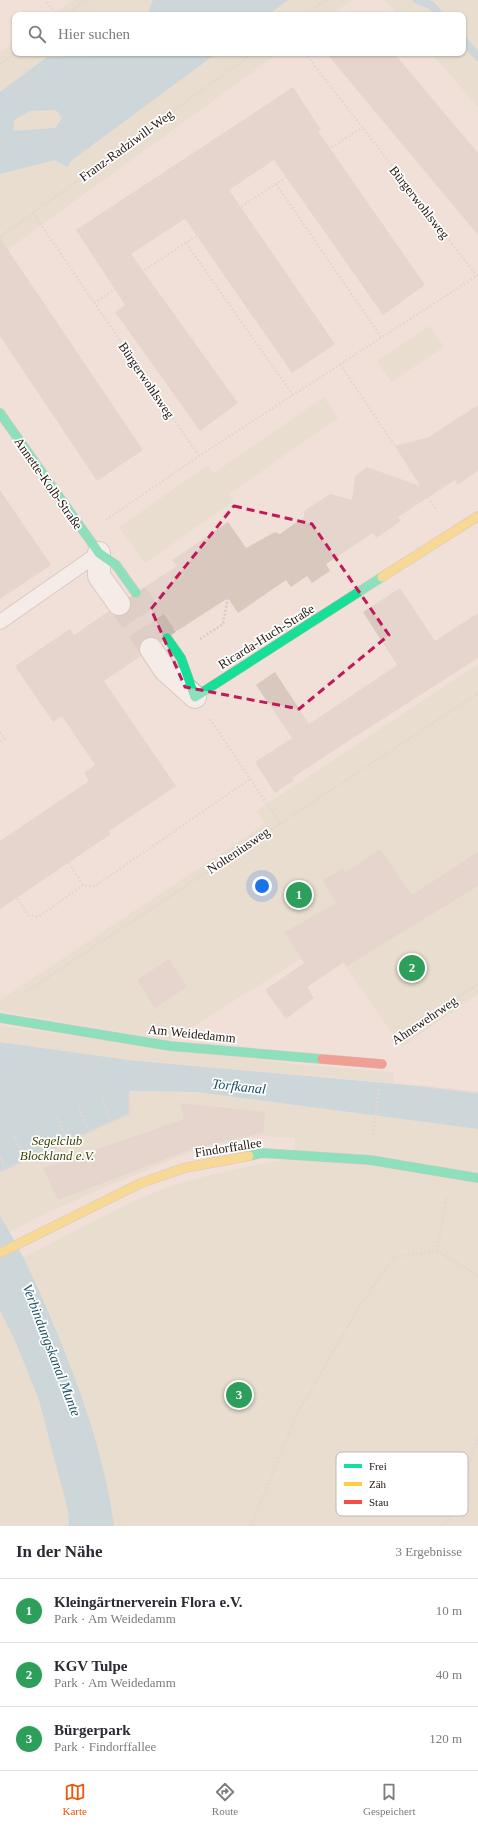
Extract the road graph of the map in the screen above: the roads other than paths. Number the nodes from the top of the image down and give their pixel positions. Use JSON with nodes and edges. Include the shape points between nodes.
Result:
{"nodes":[{"id":1,"x":0,"y":413,"type":"edge"},
{"id":2,"x":478,"y":516,"type":"edge"},
{"id":3,"x":98,"y":553,"type":"junction"},
{"id":4,"x":128,"y":599,"type":"tunnel mouth"},
{"id":5,"x":0,"y":622,"type":"edge"},
{"id":6,"x":159,"y":644,"type":"joint"},
{"id":7,"x":195,"y":697,"type":"junction"},
{"id":8,"x":0,"y":1018,"type":"edge"},
{"id":9,"x":382,"y":1064,"type":"road end"},
{"id":10,"x":478,"y":1178,"type":"edge"},
{"id":11,"x":0,"y":1253,"type":"edge"}],
"edges":[{"from":1,"to":3,"type":"street","name":"Annette-Kolb-Straße"},
{"from":2,"to":7,"type":"street","name":"Ricarda-Huch-Straße"},
{"from":3,"to":4,"type":"street","via":[[99,576]]},
{"from":3,"to":5,"type":"lane"},
{"from":6,"to":7,"type":"street","via":[[165,670]]},
{"from":6,"to":7,"type":"street","via":[[181,658]]},
{"from":8,"to":9,"type":"street","name":"Am Weidedamm","via":[[170,1046]]},
{"from":10,"to":11,"type":"street","name":"Findorffallee","via":[[370,1160],[269,1154],[248,1156],[184,1168],[141,1183]]}]}
